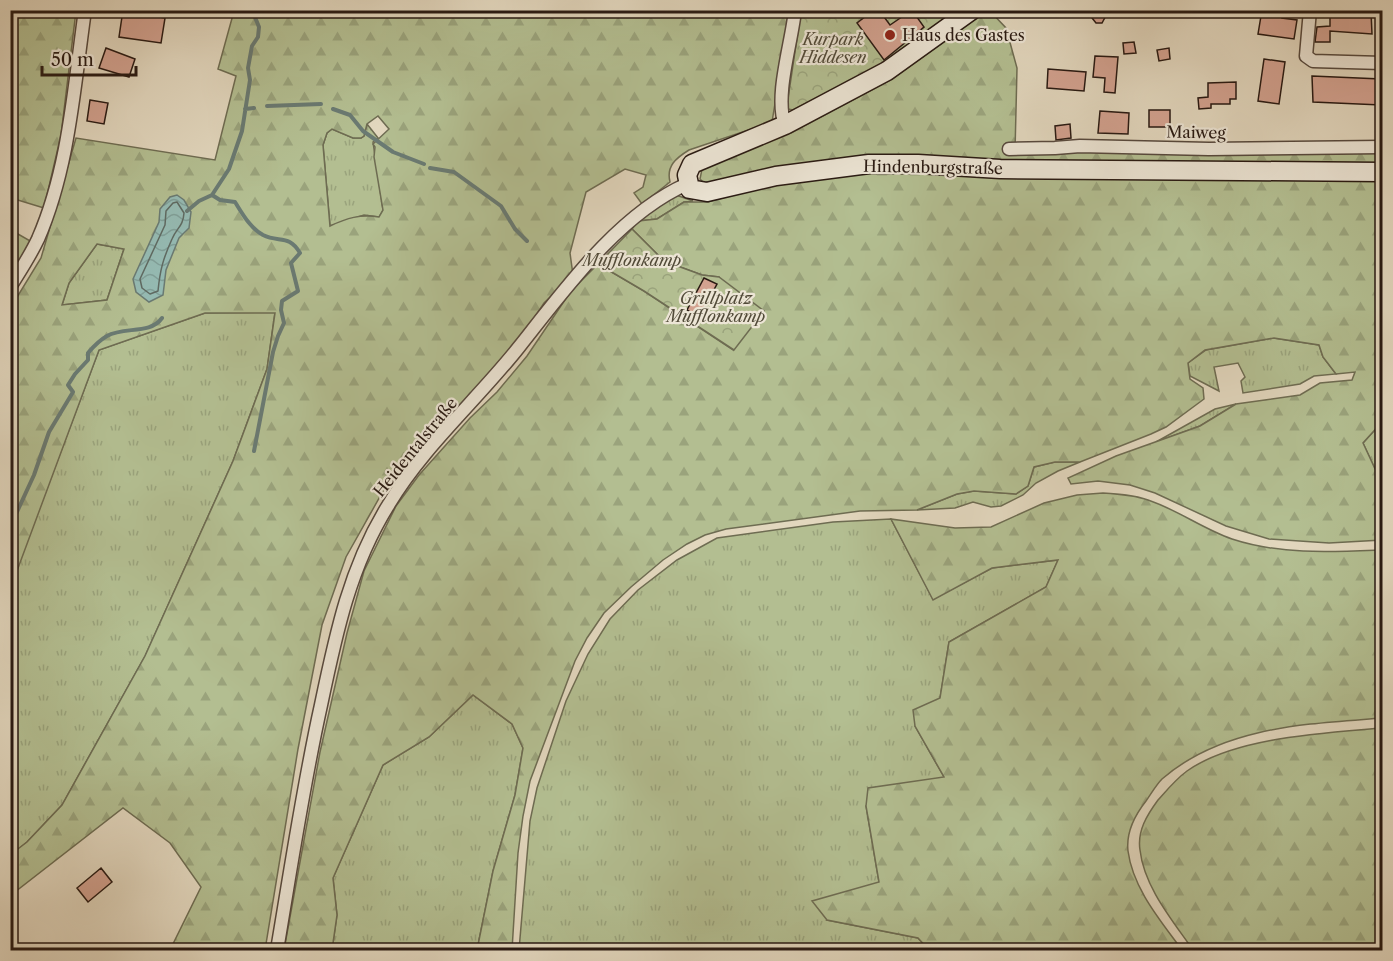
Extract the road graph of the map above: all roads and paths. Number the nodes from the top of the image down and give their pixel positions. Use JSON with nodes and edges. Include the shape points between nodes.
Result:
{"nodes":[{"id":1,"x":85,"y":10,"type":"edge"},
{"id":2,"x":795,"y":10,"type":"edge"},
{"id":3,"x":972,"y":10,"type":"edge"},
{"id":4,"x":1310,"y":10,"type":"edge"},
{"id":5,"x":1383,"y":63,"type":"edge"},
{"id":6,"x":785,"y":125,"type":"junction"},
{"id":7,"x":1383,"y":147,"type":"edge"},
{"id":8,"x":1009,"y":149,"type":"dead end"},
{"id":9,"x":1383,"y":172,"type":"edge"},
{"id":10,"x":687,"y":184,"type":"junction"},
{"id":11,"x":10,"y":287,"type":"edge"},
{"id":12,"x":277,"y":951,"type":"edge"}],
"edges":[{"from":1,"to":11,"type":"street","via":[[68,136],[52,198],[38,239]]},
{"from":2,"to":6,"type":"street","via":[[781,96]]},
{"from":3,"to":6,"type":"main road","via":[[887,71]]},
{"from":4,"to":5,"type":"street","via":[[1306,56],[1313,61]]},
{"from":6,"to":10,"type":"main road","via":[[699,160],[688,169]]},
{"from":7,"to":8,"type":"street","name":"Maiweg"},
{"from":9,"to":10,"type":"main road","name":"Hindenburgstraße","via":[[869,164],[776,176],[707,192],[694,191]]},
{"from":10,"to":12,"type":"street","name":"Heidentalstraße","via":[[656,200],[572,279],[518,349],[412,471],[366,544],[333,644]]}]}
